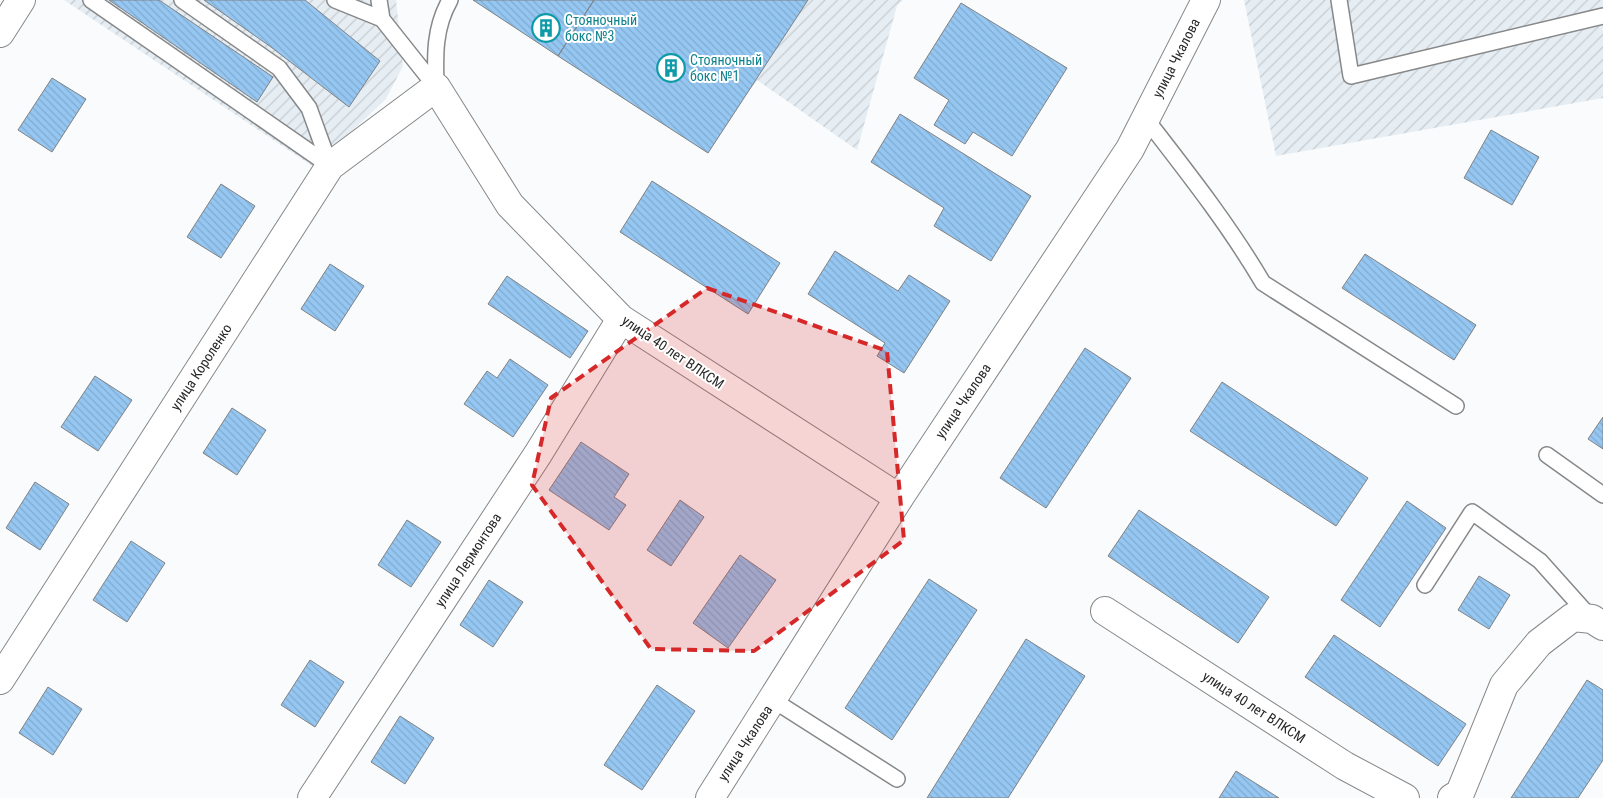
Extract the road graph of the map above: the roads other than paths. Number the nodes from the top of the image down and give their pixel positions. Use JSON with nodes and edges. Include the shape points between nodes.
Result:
{"nodes":[{"id":1,"x":21,"y":0,"type":"edge"},
{"id":2,"x":92,"y":0,"type":"edge"},
{"id":3,"x":182,"y":0,"type":"edge"},
{"id":4,"x":335,"y":0,"type":"edge"},
{"id":5,"x":379,"y":0,"type":"edge"},
{"id":6,"x":450,"y":0,"type":"edge"},
{"id":7,"x":1206,"y":0,"type":"edge"},
{"id":8,"x":1340,"y":0,"type":"edge"},
{"id":9,"x":1603,"y":16,"type":"edge"},
{"id":10,"x":382,"y":19,"type":"junction"},
{"id":11,"x":0,"y":32,"type":"edge"},
{"id":12,"x":436,"y":87,"type":"junction"},
{"id":13,"x":1146,"y":119,"type":"junction"},
{"id":14,"x":330,"y":166,"type":"junction"},
{"id":15,"x":622,"y":319,"type":"junction"},
{"id":16,"x":1456,"y":406,"type":"dead end"},
{"id":17,"x":1547,"y":454,"type":"dead end"},
{"id":18,"x":1603,"y":495,"type":"edge"},
{"id":19,"x":899,"y":498,"type":"junction"},
{"id":20,"x":1425,"y":585,"type":"dead end"},
{"id":21,"x":1105,"y":611,"type":"dead end"},
{"id":22,"x":1598,"y":623,"type":"edge"},
{"id":23,"x":0,"y":680,"type":"edge"},
{"id":24,"x":773,"y":700,"type":"junction"},
{"id":25,"x":898,"y":780,"type":"dead end"},
{"id":26,"x":312,"y":798,"type":"edge"},
{"id":27,"x":710,"y":798,"type":"edge"},
{"id":28,"x":1405,"y":798,"type":"edge"},
{"id":29,"x":1452,"y":798,"type":"edge"}],
"edges":[{"from":1,"to":11,"type":"street"},
{"from":2,"to":14,"type":"lane"},
{"from":3,"to":14,"type":"lane","via":[[279,68],[309,108]]},
{"from":4,"to":10,"type":"lane"},
{"from":5,"to":10,"type":"lane"},
{"from":6,"to":12,"type":"lane","via":[[438,28]]},
{"from":7,"to":13,"type":"street","name":"улица Чкалова"},
{"from":8,"to":9,"type":"lane","via":[[1350,76]]},
{"from":10,"to":12,"type":"lane"},
{"from":12,"to":14,"type":"street","name":"улица Короленко"},
{"from":12,"to":15,"type":"street","name":"улица 40 лет ВЛКСМ","via":[[510,206]]},
{"from":13,"to":16,"type":"lane","via":[[1204,194],[1263,283]]},
{"from":13,"to":19,"type":"street","name":"улица Чкалова","via":[[1130,149]]},
{"from":14,"to":23,"type":"street","name":"улица Короленко"},
{"from":15,"to":19,"type":"street","name":"улица 40 лет ВЛКСМ"},
{"from":15,"to":26,"type":"street","name":"улица Лермонтова"},
{"from":17,"to":18,"type":"lane"},
{"from":19,"to":24,"type":"street","name":"улица Чкалова"},
{"from":20,"to":22,"type":"lane","via":[[1472,512],[1540,561]]},
{"from":21,"to":28,"type":"street","name":"улица 40 лет ВЛКСМ","via":[[1345,766]]},
{"from":22,"to":29,"type":"street","via":[[1572,617],[1539,643],[1504,685],[1460,793]]},
{"from":24,"to":25,"type":"lane"},
{"from":24,"to":27,"type":"street","name":"улица Чкалова"}]}
